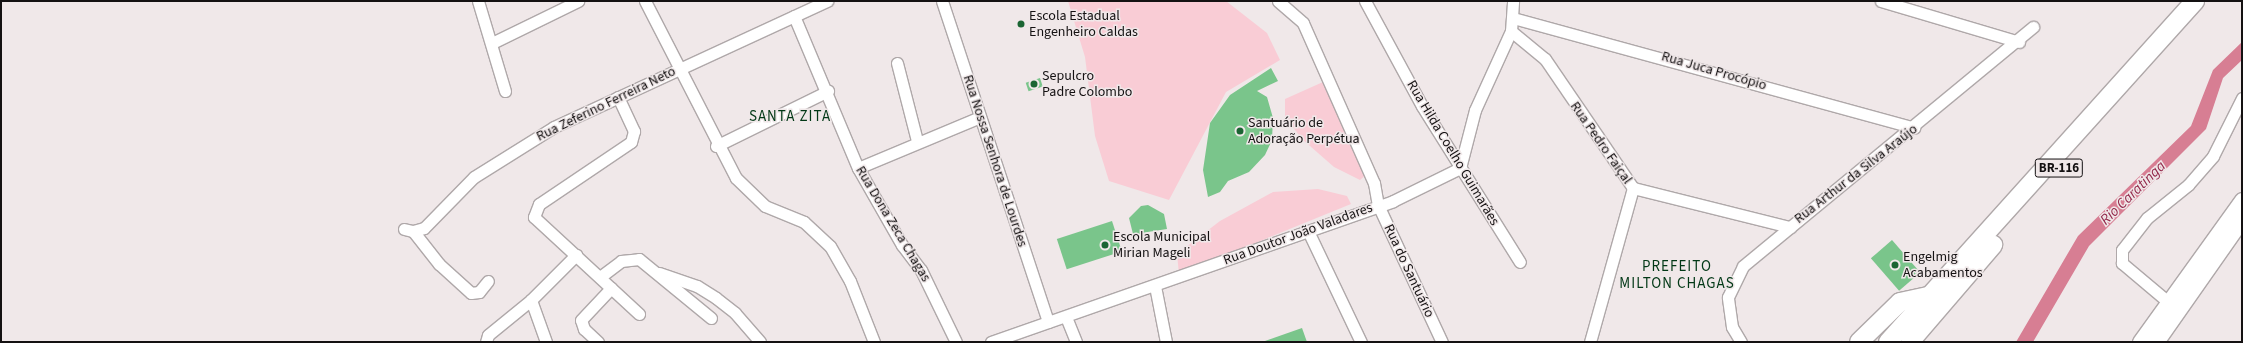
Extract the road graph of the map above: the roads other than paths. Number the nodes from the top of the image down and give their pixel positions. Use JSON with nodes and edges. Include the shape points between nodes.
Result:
{"nodes":[{"id":1,"x":478,"y":1,"type":"edge"},
{"id":2,"x":578,"y":1,"type":"edge"},
{"id":3,"x":645,"y":1,"type":"edge"},
{"id":4,"x":827,"y":1,"type":"edge"},
{"id":5,"x":942,"y":1,"type":"edge"},
{"id":6,"x":1278,"y":1,"type":"edge"},
{"id":7,"x":1365,"y":1,"type":"edge"},
{"id":8,"x":1513,"y":1,"type":"edge"},
{"id":9,"x":1881,"y":1,"type":"edge"},
{"id":10,"x":2195,"y":1,"type":"edge"},
{"id":11,"x":2208,"y":1,"type":"edge"},
{"id":12,"x":794,"y":16,"type":"junction"},
{"id":13,"x":1513,"y":18,"type":"junction"},
{"id":14,"x":2033,"y":27,"type":"dead end"},
{"id":15,"x":1511,"y":31,"type":"junction"},
{"id":16,"x":2019,"y":42,"type":"junction"},
{"id":17,"x":492,"y":44,"type":"junction"},
{"id":18,"x":897,"y":63,"type":"dead end"},
{"id":19,"x":678,"y":70,"type":"junction"},
{"id":20,"x":505,"y":91,"type":"dead end"},
{"id":21,"x":828,"y":91,"type":"junction"},
{"id":22,"x":618,"y":97,"type":"junction"},
{"id":23,"x":2242,"y":98,"type":"edge"},
{"id":24,"x":980,"y":117,"type":"junction"},
{"id":25,"x":1914,"y":128,"type":"junction"},
{"id":26,"x":917,"y":141,"type":"junction"},
{"id":27,"x":716,"y":146,"type":"junction"},
{"id":28,"x":858,"y":168,"type":"junction"},
{"id":29,"x":1460,"y":168,"type":"junction"},
{"id":30,"x":1633,"y":188,"type":"junction"},
{"id":31,"x":2242,"y":200,"type":"edge"},
{"id":32,"x":1378,"y":205,"type":"junction"},
{"id":33,"x":2242,"y":219,"type":"edge"},
{"id":34,"x":1790,"y":227,"type":"junction"},
{"id":35,"x":1308,"y":231,"type":"junction"},
{"id":36,"x":576,"y":255,"type":"junction"},
{"id":37,"x":1520,"y":262,"type":"dead end"},
{"id":38,"x":657,"y":273,"type":"junction"},
{"id":39,"x":600,"y":277,"type":"junction"},
{"id":40,"x":488,"y":281,"type":"dead end"},
{"id":41,"x":1155,"y":286,"type":"junction"},
{"id":42,"x":611,"y":288,"type":"junction"},
{"id":43,"x":1932,"y":295,"type":"junction"},
{"id":44,"x":531,"y":300,"type":"junction"},
{"id":45,"x":2172,"y":306,"type":"junction"},
{"id":46,"x":639,"y":314,"type":"dead end"},
{"id":47,"x":1066,"y":317,"type":"junction"},
{"id":48,"x":711,"y":318,"type":"dead end"},
{"id":49,"x":1048,"y":322,"type":"junction"},
{"id":50,"x":594,"y":338,"type":"edge"},
{"id":51,"x":1912,"y":341,"type":"edge"},
{"id":52,"x":486,"y":342,"type":"edge"},
{"id":53,"x":546,"y":342,"type":"edge"},
{"id":54,"x":760,"y":342,"type":"edge"},
{"id":55,"x":874,"y":342,"type":"edge"},
{"id":56,"x":956,"y":342,"type":"edge"},
{"id":57,"x":991,"y":342,"type":"edge"},
{"id":58,"x":1076,"y":342,"type":"edge"},
{"id":59,"x":1166,"y":342,"type":"edge"},
{"id":60,"x":1361,"y":342,"type":"edge"},
{"id":61,"x":1442,"y":342,"type":"edge"},
{"id":62,"x":1590,"y":342,"type":"edge"},
{"id":63,"x":1741,"y":342,"type":"edge"},
{"id":64,"x":1859,"y":342,"type":"edge"},
{"id":65,"x":1888,"y":342,"type":"edge"},
{"id":66,"x":2140,"y":342,"type":"edge"},
{"id":67,"x":2156,"y":342,"type":"edge"}],
"edges":[{"from":1,"to":17,"type":"street"},
{"from":2,"to":17,"type":"street"},
{"from":3,"to":19,"type":"street"},
{"from":4,"to":12,"type":"street","name":"Rua Zeferino Ferreira Neto"},
{"from":5,"to":24,"type":"street","name":"Rua Nossa Senhora de Lourdes"},
{"from":6,"to":32,"type":"street","name":"Rua do Santuário","via":[[1303,23],[1374,183]]},
{"from":7,"to":29,"type":"street","name":"Rua Hilda Coelho Guimarães"},
{"from":8,"to":13,"type":"street"},
{"from":9,"to":16,"type":"street"},
{"from":10,"to":43,"type":"highway","number":"BR-116"},
{"from":11,"to":51,"type":"highway","number":"BR-116","via":[[2148,62]]},
{"from":12,"to":19,"type":"street","name":"Rua Zeferino Ferreira Neto"},
{"from":12,"to":21,"type":"street","name":"Rua Dona Zeca Chagas"},
{"from":13,"to":15,"type":"street"},
{"from":13,"to":25,"type":"street","name":"Rua Juca Procópio"},
{"from":14,"to":16,"type":"street","name":"Rua Arthur da Silva Araújo"},
{"from":15,"to":29,"type":"street","via":[[1475,110]]},
{"from":15,"to":30,"type":"street","name":"Rua Pedro Faiçal","via":[[1545,59]]},
{"from":16,"to":25,"type":"street","name":"Rua Arthur da Silva Araújo"},
{"from":17,"to":20,"type":"street"},
{"from":18,"to":26,"type":"street"},
{"from":19,"to":22,"type":"street","name":"Rua Zeferino Ferreira Neto"},
{"from":19,"to":27,"type":"street"},
{"from":21,"to":27,"type":"street"},
{"from":21,"to":28,"type":"street","name":"Rua Dona Zeca Chagas"},
{"from":22,"to":36,"type":"street","via":[[634,131],[631,142],[534,210],[538,223]]},
{"from":22,"to":40,"type":"street","name":"Rua Zeferino Ferreira Neto","via":[[496,160],[453,196],[424,228],[409,230],[439,264],[471,293],[479,292]]},
{"from":23,"to":45,"type":"street","via":[[2206,166],[2147,218],[2122,250],[2122,263]]},
{"from":24,"to":26,"type":"street"},
{"from":24,"to":49,"type":"street","name":"Rua Nossa Senhora de Lourdes"},
{"from":25,"to":34,"type":"street","name":"Rua Arthur da Silva Araújo"},
{"from":26,"to":28,"type":"street"},
{"from":27,"to":55,"type":"street","via":[[736,178],[765,206],[804,222],[830,246],[850,281]]},
{"from":28,"to":56,"type":"street","name":"Rua Dona Zeca Chagas","via":[[902,245],[921,270]]},
{"from":29,"to":32,"type":"street","name":"Rua Doutor João Valadares"},
{"from":29,"to":37,"type":"street","name":"Rua Hilda Coelho Guimarães"},
{"from":30,"to":34,"type":"street","name":"Rua Pedro Faiçal"},
{"from":30,"to":62,"type":"street"},
{"from":31,"to":45,"type":"main road"},
{"from":32,"to":35,"type":"street","name":"Rua Doutor João Valadares"},
{"from":32,"to":61,"type":"street","name":"Rua do Santuário"},
{"from":33,"to":45,"type":"main road"},
{"from":34,"to":63,"type":"street","name":"Rua Arthur da Silva Araújo","via":[[1743,266],[1732,283],[1728,312]]},
{"from":35,"to":41,"type":"street","name":"Rua Doutor João Valadares"},
{"from":35,"to":60,"type":"street"},
{"from":36,"to":39,"type":"street"},
{"from":36,"to":44,"type":"street"},
{"from":38,"to":39,"type":"street","via":[[639,259],[629,257]]},
{"from":38,"to":48,"type":"street"},
{"from":38,"to":54,"type":"street","via":[[697,286],[716,298],[735,313]]},
{"from":39,"to":42,"type":"street"},
{"from":41,"to":47,"type":"street","name":"Rua Doutor João Valadares"},
{"from":41,"to":59,"type":"street"},
{"from":42,"to":46,"type":"street"},
{"from":42,"to":50,"type":"street","via":[[583,316],[582,324]]},
{"from":43,"to":64,"type":"highway","via":[[1900,302]]},
{"from":43,"to":65,"type":"highway","number":"BR-116"},
{"from":44,"to":52,"type":"street","via":[[488,335]]},
{"from":44,"to":53,"type":"street"},
{"from":45,"to":66,"type":"main road"},
{"from":45,"to":67,"type":"main road"},
{"from":47,"to":49,"type":"street","name":"Rua Doutor João Valadares"},
{"from":47,"to":58,"type":"street"},
{"from":49,"to":57,"type":"street","name":"Rua Doutor João Valadares"}]}
